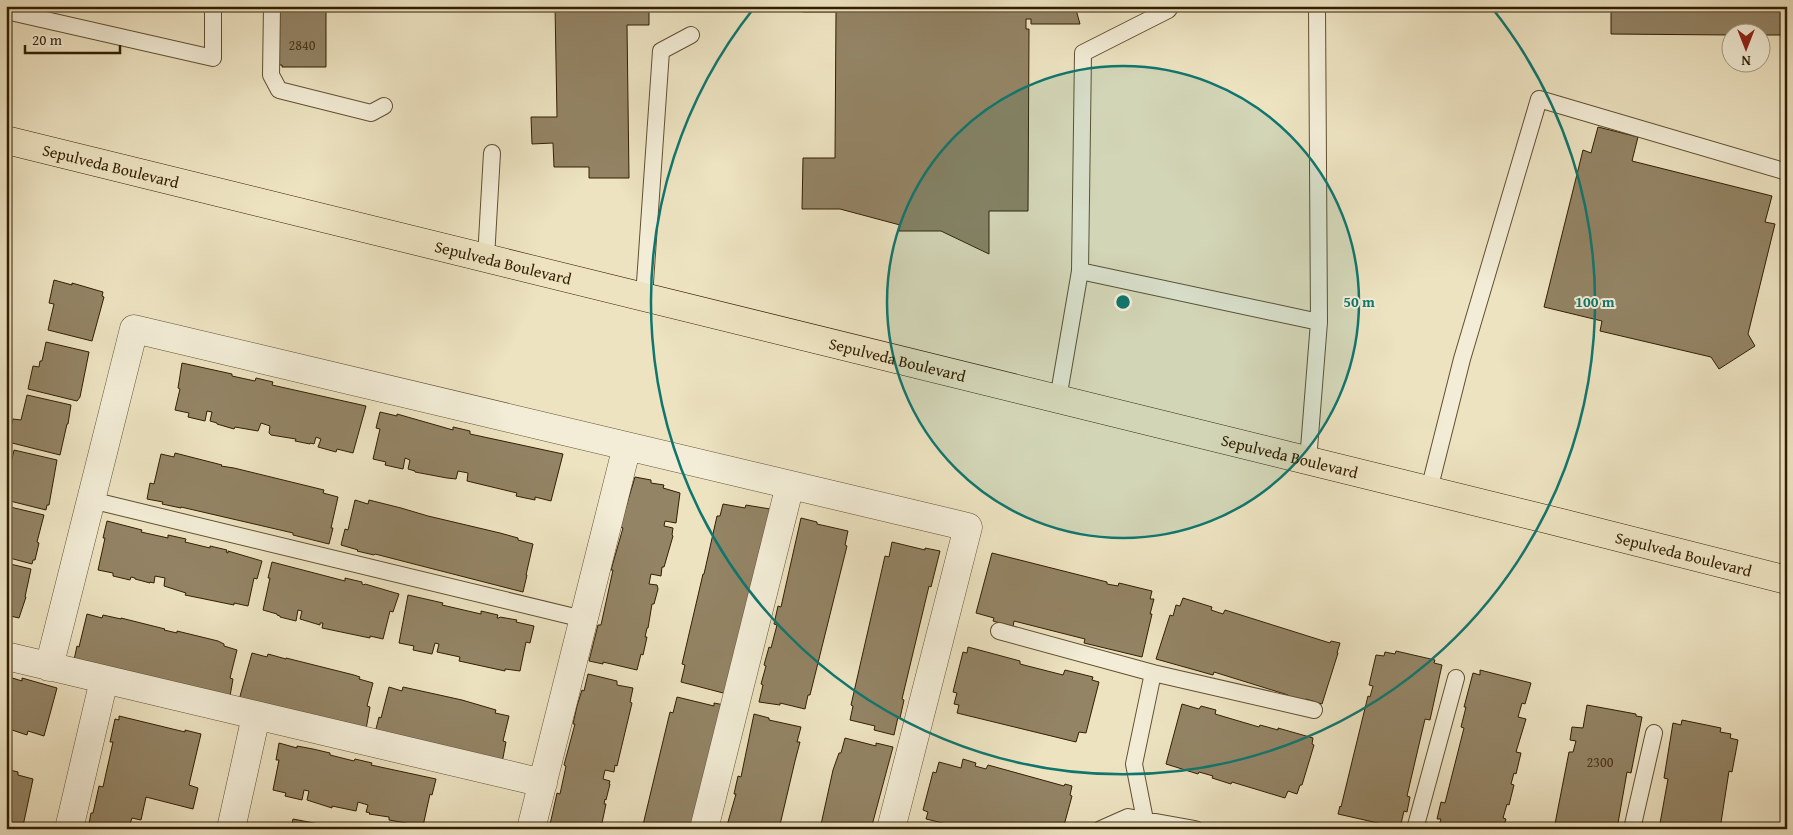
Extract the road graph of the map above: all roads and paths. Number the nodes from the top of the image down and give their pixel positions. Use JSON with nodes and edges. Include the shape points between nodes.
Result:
{"nodes":[{"id":1,"x":213,"y":6,"type":"edge"},
{"id":2,"x":272,"y":6,"type":"edge"},
{"id":3,"x":1171,"y":6,"type":"edge"},
{"id":4,"x":1318,"y":6,"type":"edge"},
{"id":5,"x":6,"y":11,"type":"edge"},
{"id":6,"x":691,"y":35,"type":"dead end"},
{"id":7,"x":384,"y":106,"type":"dead end"},
{"id":8,"x":6,"y":140,"type":"edge"},
{"id":9,"x":492,"y":153,"type":"dead end"},
{"id":10,"x":1787,"y":172,"type":"edge"},
{"id":11,"x":486,"y":258,"type":"junction"},
{"id":12,"x":1080,"y":272,"type":"junction"},
{"id":13,"x":644,"y":297,"type":"junction"},
{"id":14,"x":1319,"y":322,"type":"junction"},
{"id":15,"x":1058,"y":399,"type":"junction"},
{"id":16,"x":626,"y":446,"type":"junction"},
{"id":17,"x":1308,"y":461,"type":"junction"},
{"id":18,"x":790,"y":485,"type":"junction"},
{"id":19,"x":1429,"y":490,"type":"junction"},
{"id":20,"x":91,"y":500,"type":"junction"},
{"id":21,"x":1787,"y":580,"type":"edge"},
{"id":22,"x":583,"y":619,"type":"junction"},
{"id":23,"x":999,"y":631,"type":"dead end"},
{"id":24,"x":6,"y":656,"type":"edge"},
{"id":25,"x":49,"y":667,"type":"junction"},
{"id":26,"x":1153,"y":673,"type":"junction"},
{"id":27,"x":1456,"y":678,"type":"dead end"},
{"id":28,"x":104,"y":680,"type":"junction"},
{"id":29,"x":1314,"y":710,"type":"dead end"},
{"id":30,"x":256,"y":716,"type":"junction"},
{"id":31,"x":1654,"y":733,"type":"dead end"},
{"id":32,"x":543,"y":783,"type":"junction"},
{"id":33,"x":1145,"y":820,"type":"junction"},
{"id":34,"x":68,"y":829,"type":"edge"},
{"id":35,"x":231,"y":829,"type":"edge"},
{"id":36,"x":531,"y":829,"type":"edge"},
{"id":37,"x":704,"y":829,"type":"edge"},
{"id":38,"x":891,"y":829,"type":"edge"},
{"id":39,"x":1101,"y":829,"type":"edge"},
{"id":40,"x":1194,"y":829,"type":"edge"},
{"id":41,"x":1415,"y":829,"type":"edge"},
{"id":42,"x":1632,"y":829,"type":"edge"}],
"edges":[{"from":1,"to":5,"type":"lane","via":[[213,58]]},
{"from":2,"to":7,"type":"lane","via":[[271,75],[280,90],[371,113]]},
{"from":3,"to":12,"type":"lane","via":[[1083,52]]},
{"from":4,"to":14,"type":"lane"},
{"from":6,"to":13,"type":"lane","via":[[661,52]]},
{"from":8,"to":11,"type":"main road","name":"Sepulveda Boulevard"},
{"from":9,"to":11,"type":"lane"},
{"from":10,"to":19,"type":"lane","via":[[1539,99],[1462,359]]},
{"from":11,"to":13,"type":"main road","name":"Sepulveda Boulevard"},
{"from":12,"to":14,"type":"lane"},
{"from":12,"to":15,"type":"lane"},
{"from":13,"to":15,"type":"main road","name":"Sepulveda Boulevard"},
{"from":14,"to":17,"type":"lane"},
{"from":15,"to":17,"type":"main road","name":"Sepulveda Boulevard"},
{"from":16,"to":18,"type":"street"},
{"from":16,"to":20,"type":"street","via":[[134,329]]},
{"from":16,"to":22,"type":"street"},
{"from":17,"to":19,"type":"main road","name":"Sepulveda Boulevard"},
{"from":18,"to":37,"type":"street"},
{"from":18,"to":38,"type":"street","via":[[968,527]]},
{"from":19,"to":21,"type":"main road","name":"Sepulveda Boulevard"},
{"from":20,"to":22,"type":"lane"},
{"from":20,"to":25,"type":"street"},
{"from":22,"to":32,"type":"street"},
{"from":23,"to":26,"type":"lane"},
{"from":24,"to":25,"type":"street"},
{"from":25,"to":28,"type":"street"},
{"from":26,"to":29,"type":"lane"},
{"from":26,"to":33,"type":"lane","via":[[1134,764]]},
{"from":27,"to":41,"type":"lane"},
{"from":28,"to":30,"type":"street"},
{"from":28,"to":34,"type":"street"},
{"from":30,"to":32,"type":"street"},
{"from":30,"to":35,"type":"street"},
{"from":31,"to":42,"type":"lane"},
{"from":32,"to":36,"type":"street"},
{"from":33,"to":39,"type":"lane","via":[[1128,817]]},
{"from":33,"to":40,"type":"lane"}]}
